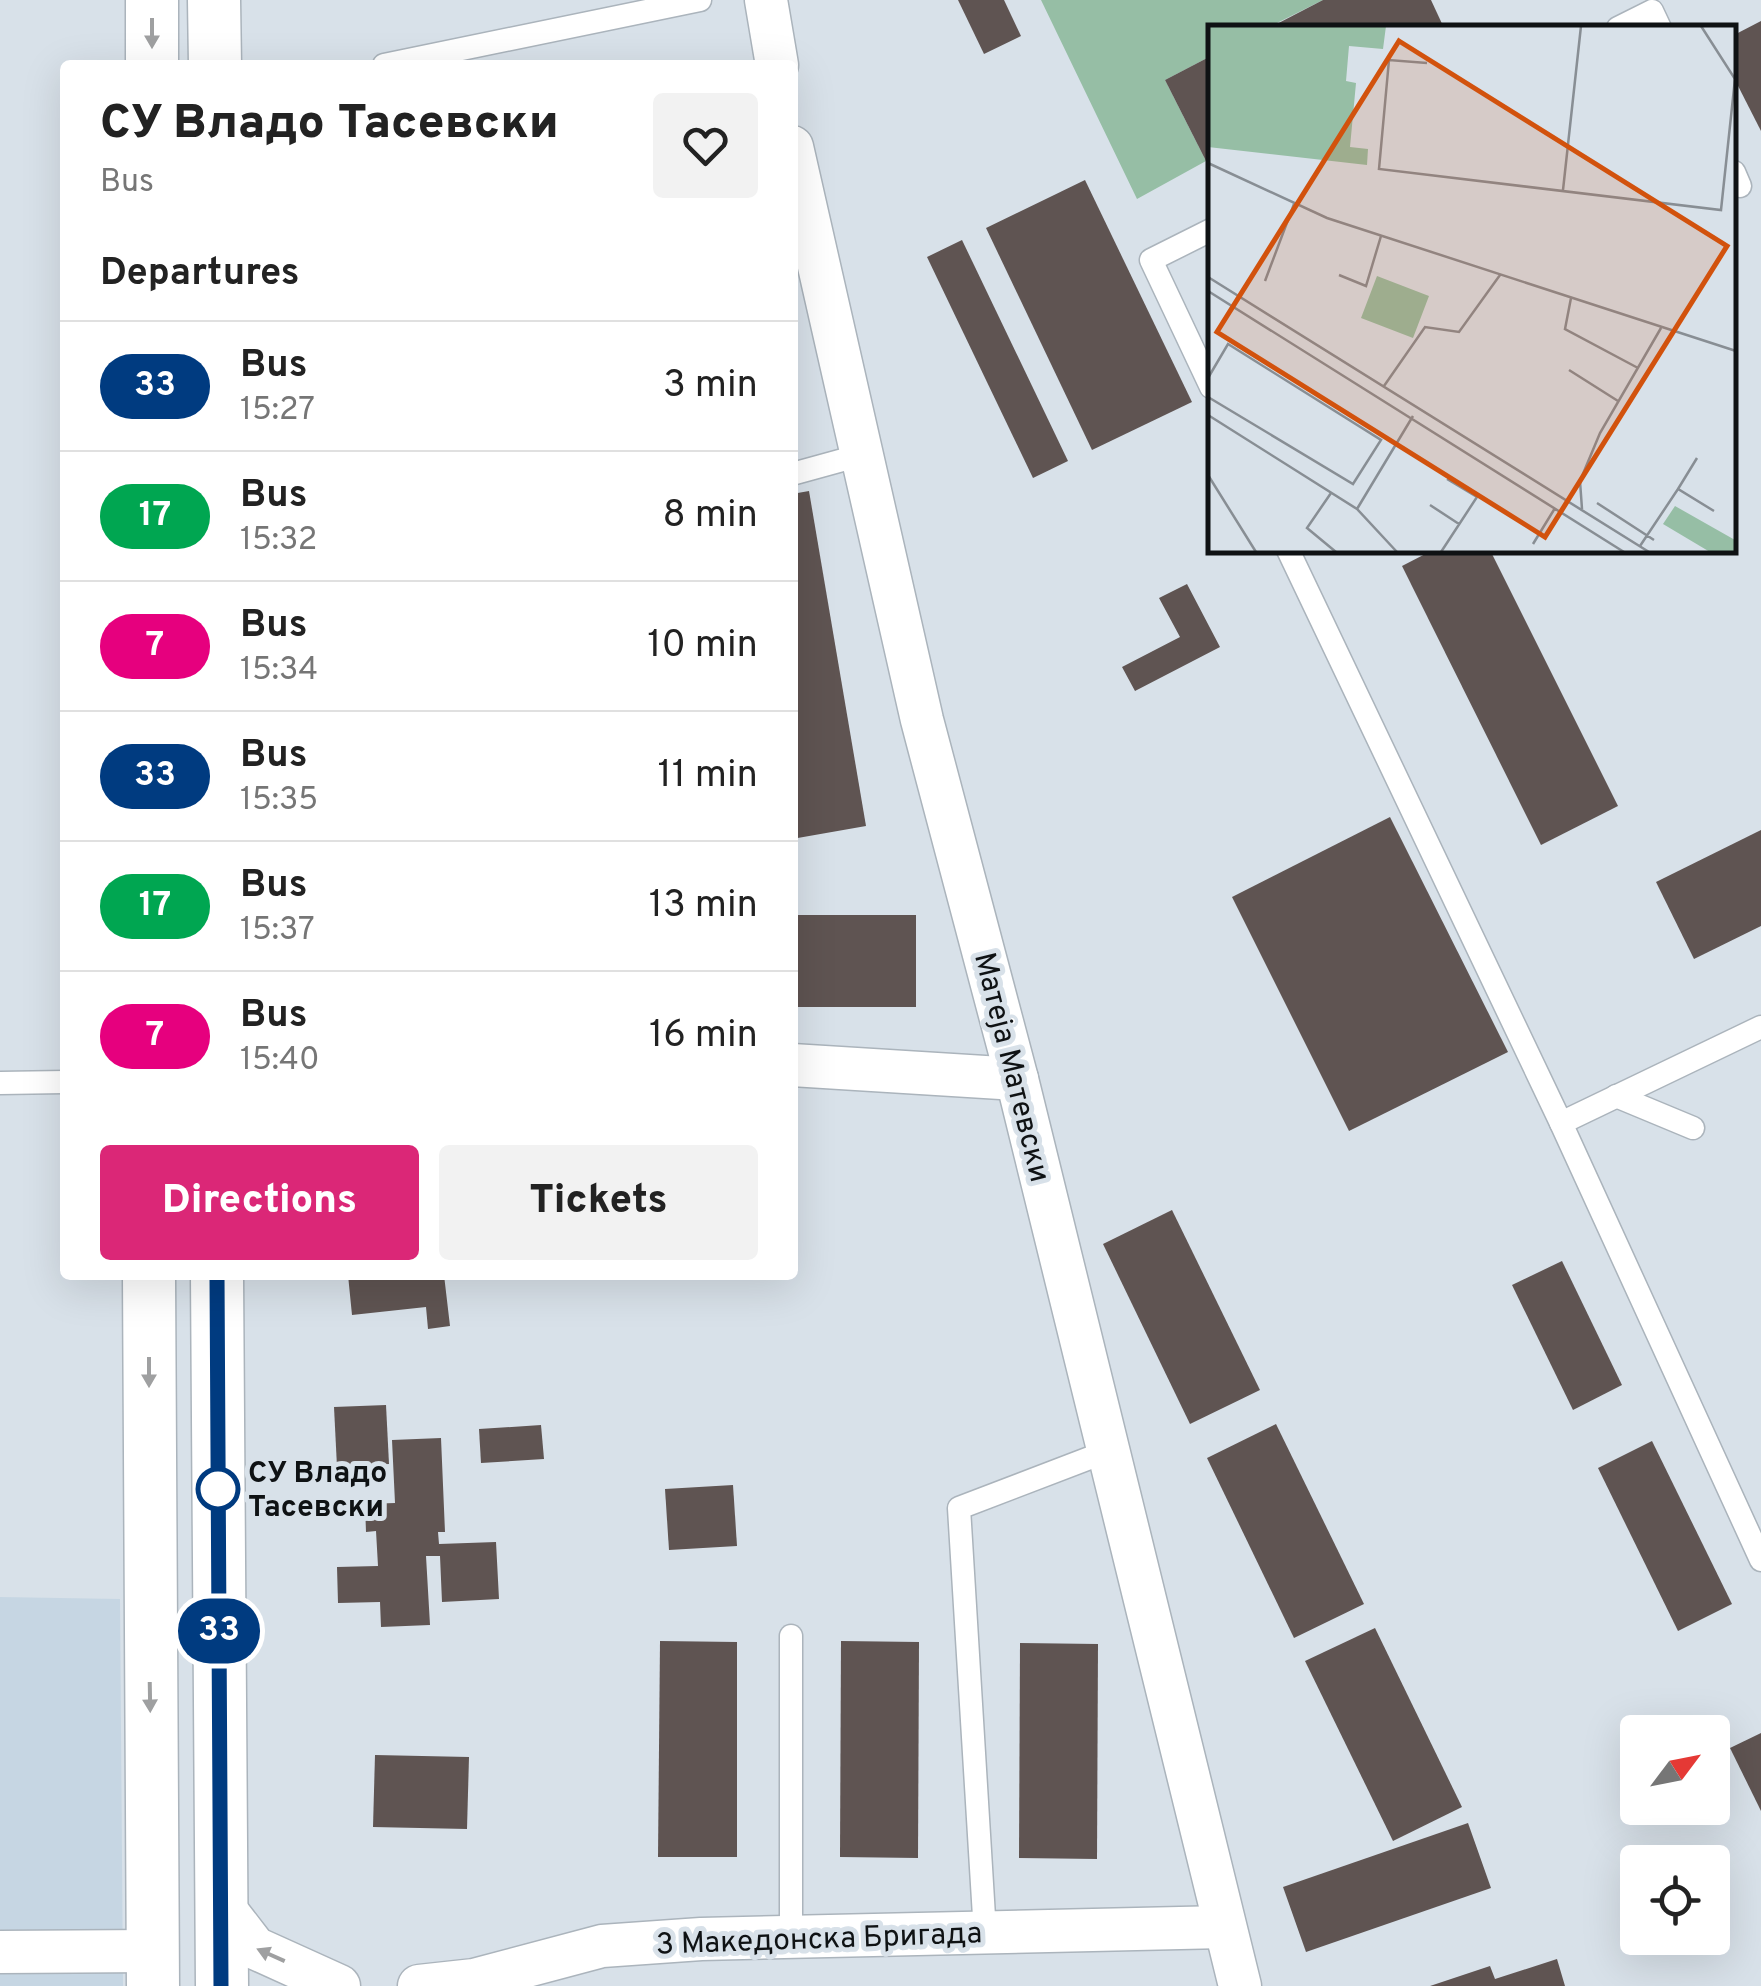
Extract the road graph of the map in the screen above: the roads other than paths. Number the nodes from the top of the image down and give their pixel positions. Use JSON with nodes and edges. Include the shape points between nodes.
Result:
{"nodes":[{"id":1,"x":152,"y":0,"type":"edge"},
{"id":2,"x":214,"y":0,"type":"edge"},
{"id":3,"x":700,"y":0,"type":"edge"},
{"id":4,"x":766,"y":0,"type":"edge"},
{"id":5,"x":1624,"y":25,"type":"edge"},
{"id":6,"x":1659,"y":25,"type":"edge"},
{"id":7,"x":152,"y":60,"type":"edge"},
{"id":8,"x":215,"y":60,"type":"edge"},
{"id":9,"x":408,"y":60,"type":"edge"},
{"id":10,"x":776,"y":60,"type":"edge"},
{"id":11,"x":798,"y":174,"type":"edge"},
{"id":12,"x":1208,"y":232,"type":"edge"},
{"id":13,"x":1208,"y":381,"type":"edge"},
{"id":14,"x":862,"y":455,"type":"junction"},
{"id":15,"x":798,"y":472,"type":"edge"},
{"id":16,"x":1289,"y":552,"type":"edge"},
{"id":17,"x":1761,"y":1026,"type":"edge"},
{"id":18,"x":798,"y":1065,"type":"edge"},
{"id":19,"x":1017,"y":1079,"type":"junction"},
{"id":20,"x":60,"y":1082,"type":"edge"},
{"id":21,"x":0,"y":1083,"type":"edge"},
{"id":22,"x":1616,"y":1096,"type":"junction"},
{"id":23,"x":1561,"y":1122,"type":"junction"},
{"id":24,"x":1693,"y":1128,"type":"dead end"},
{"id":25,"x":148,"y":1280,"type":"edge"},
{"id":26,"x":217,"y":1280,"type":"edge"},
{"id":27,"x":1108,"y":1451,"type":"junction"},
{"id":28,"x":1761,"y":1560,"type":"edge"},
{"id":29,"x":790,"y":1636,"type":"dead end"},
{"id":30,"x":221,"y":1904,"type":"junction"},
{"id":31,"x":1224,"y":1927,"type":"junction"},
{"id":32,"x":985,"y":1933,"type":"junction"},
{"id":33,"x":791,"y":1937,"type":"junction"},
{"id":34,"x":0,"y":1952,"type":"edge"},
{"id":35,"x":153,"y":1968,"type":"edge"},
{"id":36,"x":222,"y":1986,"type":"edge"},
{"id":37,"x":338,"y":1986,"type":"edge"},
{"id":38,"x":419,"y":1986,"type":"edge"},
{"id":39,"x":1240,"y":1986,"type":"edge"}],
"edges":[{"from":1,"to":7,"type":"street","one_way":true},
{"from":2,"to":8,"type":"street"},
{"from":3,"to":9,"type":"lane"},
{"from":4,"to":10,"type":"street"},
{"from":5,"to":6,"type":"lane","via":[[1652,11]]},
{"from":11,"to":14,"type":"street","name":"Матеја Матевски"},
{"from":12,"to":13,"type":"lane","via":[[1151,260]]},
{"from":14,"to":15,"type":"lane"},
{"from":14,"to":19,"type":"street","name":"Матеја Матевски","via":[[922,720]]},
{"from":16,"to":23,"type":"lane"},
{"from":17,"to":22,"type":"lane"},
{"from":18,"to":19,"type":"street"},
{"from":19,"to":27,"type":"street","name":"Матеја Матевски"},
{"from":20,"to":21,"type":"lane"},
{"from":22,"to":23,"type":"lane"},
{"from":22,"to":24,"type":"lane"},
{"from":23,"to":28,"type":"lane"},
{"from":25,"to":35,"type":"street","one_way":true},
{"from":26,"to":30,"type":"street"},
{"from":27,"to":31,"type":"street","name":"Матеја Матевски"},
{"from":27,"to":32,"type":"lane","via":[[959,1508]]},
{"from":29,"to":33,"type":"lane"},
{"from":30,"to":36,"type":"street"},
{"from":37,"to":30,"type":"street","one_way":true,"via":[[255,1948]]},
{"from":31,"to":32,"type":"street","name":"3 Македонска Бригада"},
{"from":31,"to":39,"type":"street","name":"Матеја Матевски"},
{"from":32,"to":33,"type":"street","name":"3 Македонска Бригада"},
{"from":33,"to":38,"type":"street","name":"3 Македонска Бригада","via":[[602,1946],[474,1980]]},
{"from":34,"to":35,"type":"street"}]}
